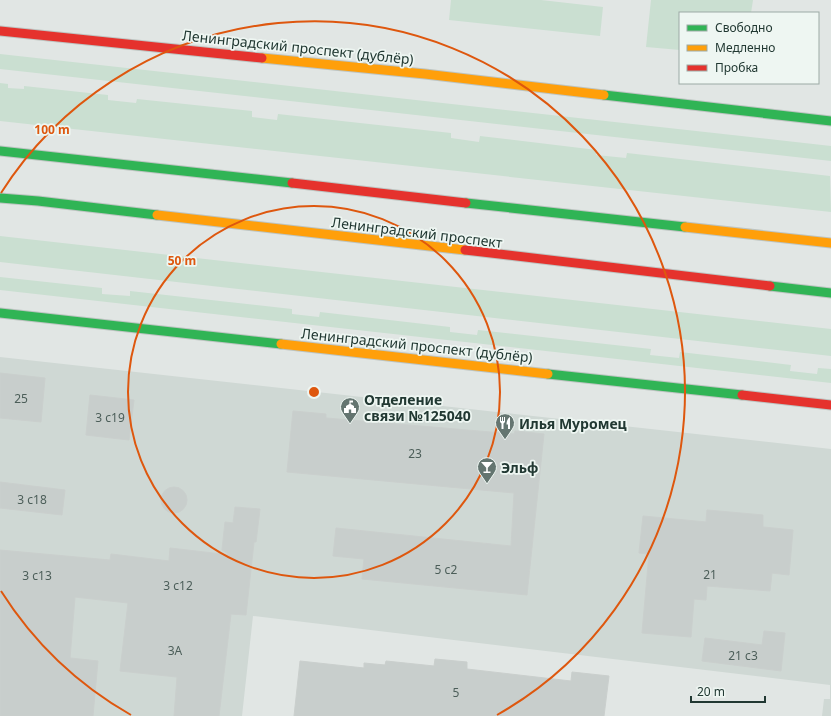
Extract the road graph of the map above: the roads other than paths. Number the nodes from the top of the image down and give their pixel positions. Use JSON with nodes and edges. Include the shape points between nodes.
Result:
{"nodes":[{"id":1,"x":0,"y":31,"type":"edge"},
{"id":2,"x":831,"y":121,"type":"edge"},
{"id":3,"x":0,"y":151,"type":"edge"},
{"id":4,"x":0,"y":198,"type":"edge"},
{"id":5,"x":831,"y":243,"type":"edge"},
{"id":6,"x":831,"y":293,"type":"edge"},
{"id":7,"x":0,"y":313,"type":"edge"},
{"id":8,"x":831,"y":405,"type":"edge"}],
"edges":[{"from":1,"to":2,"type":"main road","name":"Ленинградский проспект (дублёр)","via":[[425,74]]},
{"from":3,"to":5,"type":"main road"},
{"from":4,"to":6,"type":"main road","name":"Ленинградский проспект"},
{"from":7,"to":8,"type":"main road","name":"Ленинградский проспект (дублёр)"}]}
